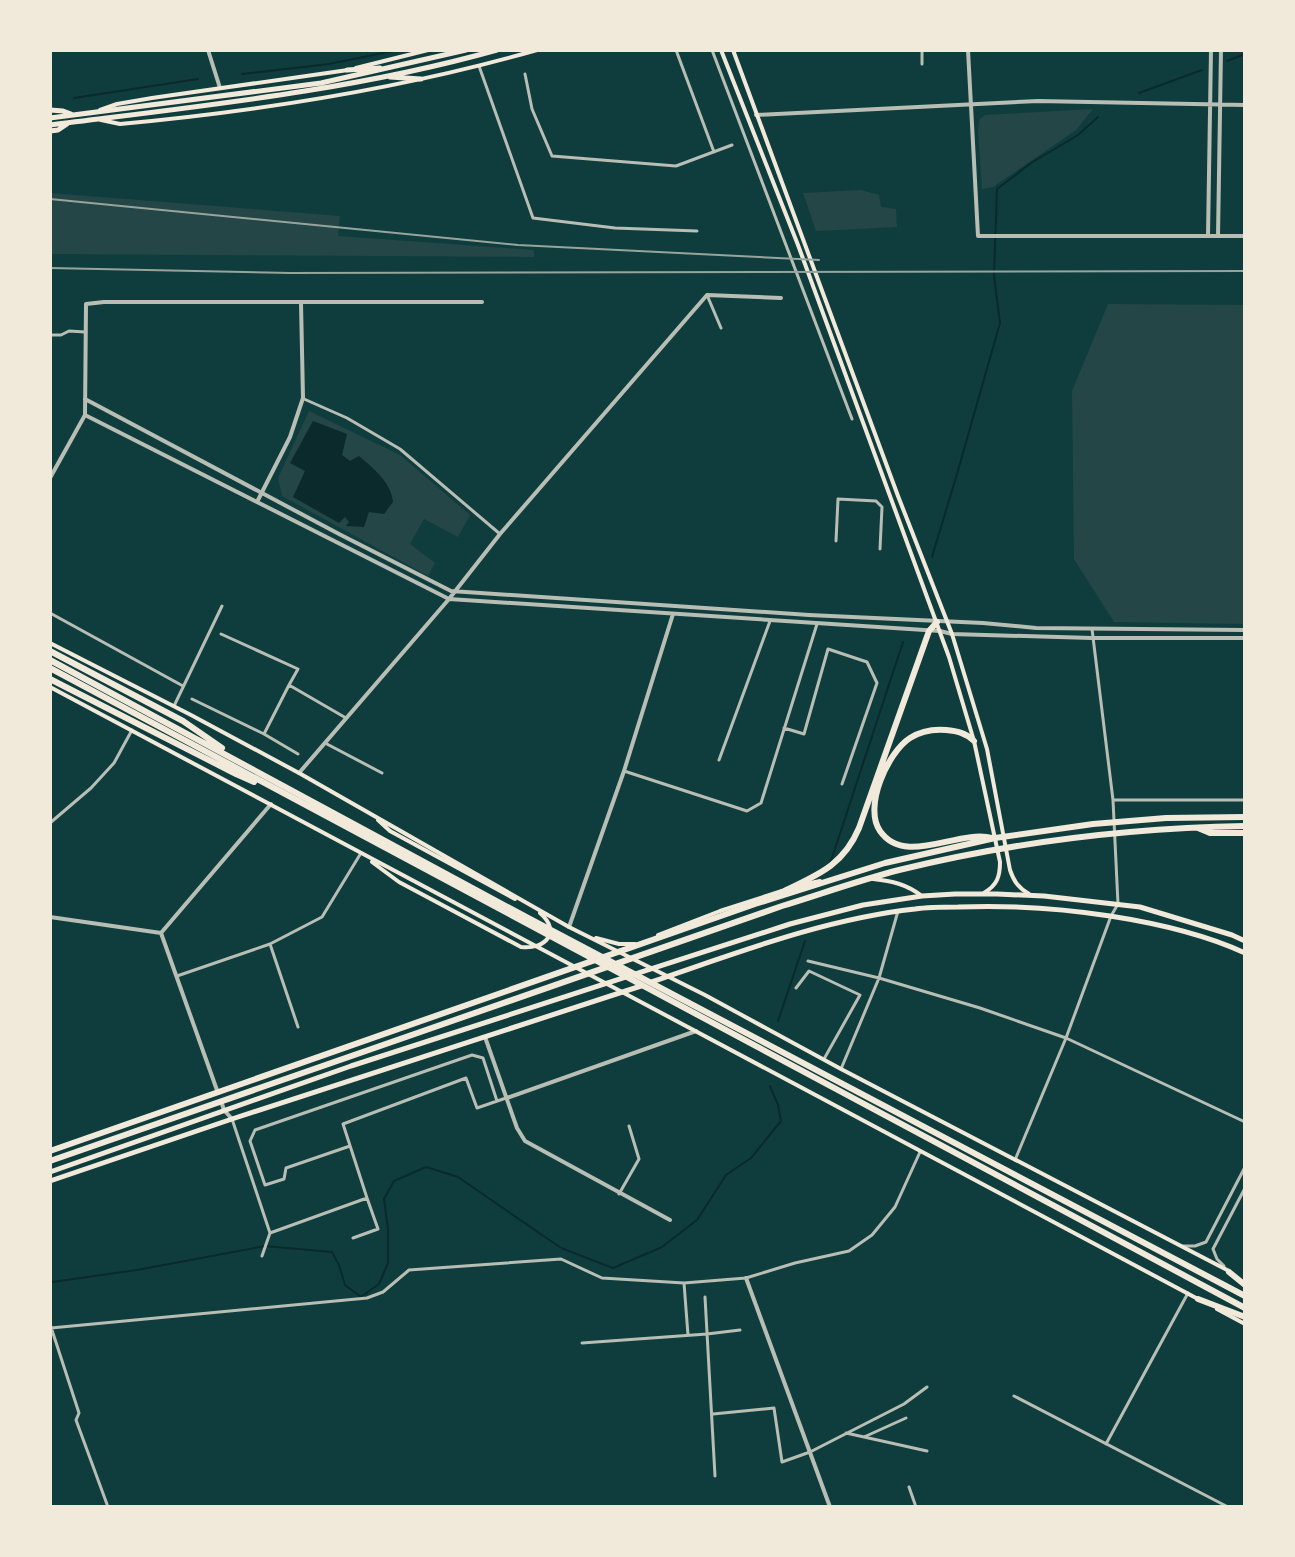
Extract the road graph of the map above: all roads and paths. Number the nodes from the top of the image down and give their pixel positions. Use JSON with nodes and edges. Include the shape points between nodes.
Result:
{"nodes":[{"id":1,"x":208,"y":50,"type":"edge"},
{"id":2,"x":428,"y":50,"type":"edge"},
{"id":3,"x":466,"y":50,"type":"edge"},
{"id":4,"x":497,"y":50,"type":"edge"},
{"id":5,"x":537,"y":50,"type":"edge"},
{"id":6,"x":676,"y":50,"type":"edge"},
{"id":7,"x":712,"y":50,"type":"edge"},
{"id":8,"x":721,"y":50,"type":"edge"},
{"id":9,"x":733,"y":50,"type":"edge"},
{"id":10,"x":922,"y":50,"type":"edge"},
{"id":11,"x":968,"y":50,"type":"edge"},
{"id":12,"x":1211,"y":50,"type":"edge"},
{"id":13,"x":1221,"y":50,"type":"edge"},
{"id":14,"x":922,"y":64,"type":"dead end"},
{"id":15,"x":479,"y":66,"type":"junction"},
{"id":16,"x":393,"y":67,"type":"junction"},
{"id":17,"x":347,"y":70,"type":"junction"},
{"id":18,"x":525,"y":74,"type":"dead end"},
{"id":19,"x":385,"y":77,"type":"junction"},
{"id":20,"x":421,"y":79,"type":"junction"},
{"id":21,"x":220,"y":88,"type":"junction"},
{"id":22,"x":1210,"y":103,"type":"junction"},
{"id":23,"x":1220,"y":103,"type":"junction"},
{"id":24,"x":970,"y":104,"type":"junction"},
{"id":25,"x":1245,"y":105,"type":"edge"},
{"id":26,"x":51,"y":110,"type":"edge"},
{"id":27,"x":72,"y":115,"type":"junction"},
{"id":28,"x":755,"y":115,"type":"junction"},
{"id":29,"x":95,"y":116,"type":"junction"},
{"id":30,"x":50,"y":118,"type":"edge"},
{"id":31,"x":68,"y":123,"type":"junction"},
{"id":32,"x":50,"y":125,"type":"edge"},
{"id":33,"x":50,"y":134,"type":"edge"},
{"id":34,"x":732,"y":145,"type":"dead end"},
{"id":35,"x":714,"y":152,"type":"junction"},
{"id":36,"x":697,"y":231,"type":"dead end"},
{"id":37,"x":1208,"y":236,"type":"junction"},
{"id":38,"x":1218,"y":236,"type":"junction"},
{"id":39,"x":1245,"y":236,"type":"edge"},
{"id":40,"x":707,"y":295,"type":"junction"},
{"id":41,"x":781,"y":298,"type":"dead end"},
{"id":42,"x":301,"y":302,"type":"junction"},
{"id":43,"x":482,"y":302,"type":"dead end"},
{"id":44,"x":721,"y":328,"type":"dead end"},
{"id":45,"x":85,"y":332,"type":"junction"},
{"id":46,"x":50,"y":335,"type":"edge"},
{"id":47,"x":303,"y":398,"type":"junction"},
{"id":48,"x":85,"y":399,"type":"junction"},
{"id":49,"x":85,"y":415,"type":"junction"},
{"id":50,"x":852,"y":419,"type":"dead end"},
{"id":51,"x":50,"y":478,"type":"edge"},
{"id":52,"x":262,"y":492,"type":"junction"},
{"id":53,"x":257,"y":502,"type":"junction"},
{"id":54,"x":500,"y":534,"type":"junction"},
{"id":55,"x":836,"y":541,"type":"dead end"},
{"id":56,"x":880,"y":549,"type":"dead end"},
{"id":57,"x":455,"y":591,"type":"junction"},
{"id":58,"x":449,"y":599,"type":"junction"},
{"id":59,"x":222,"y":606,"type":"dead end"},
{"id":60,"x":50,"y":613,"type":"edge"},
{"id":61,"x":673,"y":614,"type":"junction"},
{"id":62,"x":770,"y":621,"type":"junction"},
{"id":63,"x":937,"y":622,"type":"junction"},
{"id":64,"x":947,"y":623,"type":"junction"},
{"id":65,"x":817,"y":624,"type":"junction"},
{"id":66,"x":1092,"y":629,"type":"junction"},
{"id":67,"x":1245,"y":630,"type":"edge"},
{"id":68,"x":929,"y":631,"type":"junction"},
{"id":69,"x":940,"y":631,"type":"junction"},
{"id":70,"x":221,"y":634,"type":"dead end"},
{"id":71,"x":952,"y":634,"type":"junction"},
{"id":72,"x":1092,"y":638,"type":"junction"},
{"id":73,"x":1245,"y":638,"type":"edge"},
{"id":74,"x":50,"y":643,"type":"edge"},
{"id":75,"x":50,"y":651,"type":"edge"},
{"id":76,"x":50,"y":660,"type":"edge"},
{"id":77,"x":50,"y":668,"type":"edge"},
{"id":78,"x":50,"y":679,"type":"edge"},
{"id":79,"x":289,"y":685,"type":"junction"},
{"id":80,"x":183,"y":686,"type":"junction"},
{"id":81,"x":50,"y":687,"type":"edge"},
{"id":82,"x":192,"y":699,"type":"dead end"},
{"id":83,"x":174,"y":706,"type":"junction"},
{"id":84,"x":346,"y":718,"type":"junction"},
{"id":85,"x":783,"y":728,"type":"junction"},
{"id":86,"x":132,"y":730,"type":"junction"},
{"id":87,"x":264,"y":734,"type":"junction"},
{"id":88,"x":974,"y":741,"type":"junction"},
{"id":89,"x":325,"y":743,"type":"junction"},
{"id":90,"x":298,"y":754,"type":"dead end"},
{"id":91,"x":719,"y":760,"type":"dead end"},
{"id":92,"x":251,"y":768,"type":"junction"},
{"id":93,"x":624,"y":771,"type":"junction"},
{"id":94,"x":299,"y":773,"type":"junction"},
{"id":95,"x":382,"y":773,"type":"dead end"},
{"id":96,"x":842,"y":784,"type":"dead end"},
{"id":97,"x":1113,"y":800,"type":"junction"},
{"id":98,"x":1245,"y":800,"type":"edge"},
{"id":99,"x":298,"y":801,"type":"junction"},
{"id":100,"x":271,"y":804,"type":"junction"},
{"id":101,"x":871,"y":805,"type":"junction"},
{"id":102,"x":371,"y":814,"type":"junction"},
{"id":103,"x":1245,"y":817,"type":"edge"},
{"id":104,"x":50,"y":823,"type":"edge"},
{"id":105,"x":1245,"y":826,"type":"edge"},
{"id":106,"x":1195,"y":827,"type":"junction"},
{"id":107,"x":1245,"y":833,"type":"edge"},
{"id":108,"x":995,"y":838,"type":"junction"},
{"id":109,"x":361,"y":853,"type":"junction"},
{"id":110,"x":468,"y":889,"type":"junction"},
{"id":111,"x":980,"y":894,"type":"junction"},
{"id":112,"x":1031,"y":895,"type":"junction"},
{"id":113,"x":922,"y":896,"type":"junction"},
{"id":114,"x":755,"y":904,"type":"junction"},
{"id":115,"x":1118,"y":904,"type":"junction"},
{"id":116,"x":898,"y":911,"type":"junction"},
{"id":117,"x":1111,"y":916,"type":"junction"},
{"id":118,"x":50,"y":917,"type":"edge"},
{"id":119,"x":569,"y":927,"type":"junction"},
{"id":120,"x":161,"y":933,"type":"junction"},
{"id":121,"x":588,"y":937,"type":"junction"},
{"id":122,"x":1245,"y":941,"type":"edge"},
{"id":123,"x":270,"y":944,"type":"junction"},
{"id":124,"x":1245,"y":953,"type":"edge"},
{"id":125,"x":808,"y":961,"type":"dead end"},
{"id":126,"x":177,"y":976,"type":"junction"},
{"id":127,"x":879,"y":978,"type":"junction"},
{"id":128,"x":796,"y":988,"type":"dead end"},
{"id":129,"x":860,"y":995,"type":"junction"},
{"id":130,"x":870,"y":1001,"type":"junction"},
{"id":131,"x":298,"y":1027,"type":"dead end"},
{"id":132,"x":696,"y":1031,"type":"junction"},
{"id":133,"x":485,"y":1037,"type":"junction"},
{"id":134,"x":1066,"y":1038,"type":"junction"},
{"id":135,"x":824,"y":1059,"type":"junction"},
{"id":136,"x":841,"y":1069,"type":"junction"},
{"id":137,"x":507,"y":1098,"type":"junction"},
{"id":138,"x":497,"y":1101,"type":"junction"},
{"id":139,"x":224,"y":1110,"type":"junction"},
{"id":140,"x":232,"y":1119,"type":"junction"},
{"id":141,"x":1245,"y":1122,"type":"edge"},
{"id":142,"x":629,"y":1126,"type":"dead end"},
{"id":143,"x":350,"y":1146,"type":"junction"},
{"id":144,"x":50,"y":1151,"type":"edge"},
{"id":145,"x":920,"y":1152,"type":"junction"},
{"id":146,"x":1015,"y":1160,"type":"junction"},
{"id":147,"x":50,"y":1161,"type":"edge"},
{"id":148,"x":1245,"y":1167,"type":"edge"},
{"id":149,"x":50,"y":1172,"type":"edge"},
{"id":150,"x":50,"y":1181,"type":"edge"},
{"id":151,"x":1245,"y":1188,"type":"edge"},
{"id":152,"x":619,"y":1194,"type":"junction"},
{"id":153,"x":367,"y":1198,"type":"junction"},
{"id":154,"x":670,"y":1220,"type":"dead end"},
{"id":155,"x":270,"y":1233,"type":"junction"},
{"id":156,"x":353,"y":1238,"type":"dead end"},
{"id":157,"x":1179,"y":1246,"type":"junction"},
{"id":158,"x":262,"y":1256,"type":"dead end"},
{"id":159,"x":1229,"y":1272,"type":"junction"},
{"id":160,"x":746,"y":1278,"type":"junction"},
{"id":161,"x":1245,"y":1282,"type":"edge"},
{"id":162,"x":684,"y":1283,"type":"junction"},
{"id":163,"x":1188,"y":1293,"type":"junction"},
{"id":164,"x":1245,"y":1296,"type":"edge"},
{"id":165,"x":705,"y":1297,"type":"dead end"},
{"id":166,"x":1198,"y":1299,"type":"junction"},
{"id":167,"x":1245,"y":1308,"type":"edge"},
{"id":168,"x":1245,"y":1317,"type":"edge"},
{"id":169,"x":1245,"y":1324,"type":"edge"},
{"id":170,"x":51,"y":1326,"type":"edge"},
{"id":171,"x":740,"y":1330,"type":"dead end"},
{"id":172,"x":707,"y":1334,"type":"junction"},
{"id":173,"x":688,"y":1335,"type":"junction"},
{"id":174,"x":582,"y":1343,"type":"dead end"},
{"id":175,"x":927,"y":1387,"type":"dead end"},
{"id":176,"x":1014,"y":1396,"type":"dead end"},
{"id":177,"x":713,"y":1414,"type":"junction"},
{"id":178,"x":906,"y":1418,"type":"dead end"},
{"id":179,"x":846,"y":1433,"type":"junction"},
{"id":180,"x":864,"y":1437,"type":"junction"},
{"id":181,"x":1106,"y":1444,"type":"junction"},
{"id":182,"x":927,"y":1451,"type":"dead end"},
{"id":183,"x":810,"y":1452,"type":"junction"},
{"id":184,"x":715,"y":1476,"type":"dead end"},
{"id":185,"x":909,"y":1487,"type":"dead end"},
{"id":186,"x":108,"y":1507,"type":"edge"},
{"id":187,"x":830,"y":1507,"type":"edge"},
{"id":188,"x":916,"y":1507,"type":"edge"},
{"id":189,"x":1228,"y":1507,"type":"edge"}],
"edges":[{"from":1,"to":21,"type":"street"},
{"from":2,"to":17,"type":"main road"},
{"from":3,"to":16,"type":"main road"},
{"from":4,"to":19,"type":"main road"},
{"from":5,"to":15,"type":"main road"},
{"from":6,"to":35,"type":"street"},
{"from":7,"to":50,"type":"street"},
{"from":8,"to":63,"type":"main road"},
{"from":9,"to":28,"type":"main road"},
{"from":10,"to":14,"type":"street"},
{"from":11,"to":24,"type":"street"},
{"from":12,"to":22,"type":"street"},
{"from":13,"to":23,"type":"street"},
{"from":15,"to":20,"type":"main road"},
{"from":15,"to":36,"type":"street","via":[[533,218]]},
{"from":16,"to":17,"type":"main road"},
{"from":16,"to":29,"type":"main road","via":[[321,83]]},
{"from":17,"to":21,"type":"main road"},
{"from":18,"to":35,"type":"street","via":[[532,109],[552,156],[676,166]]},
{"from":19,"to":20,"type":"main road"},
{"from":19,"to":29,"type":"main road","via":[[322,90]]},
{"from":20,"to":29,"type":"main road","via":[[154,121],[120,124]]},
{"from":21,"to":29,"type":"main road","via":[[117,104]]},
{"from":22,"to":23,"type":"street"},
{"from":22,"to":24,"type":"street"},
{"from":22,"to":37,"type":"street"},
{"from":23,"to":25,"type":"street"},
{"from":23,"to":38,"type":"street"},
{"from":24,"to":28,"type":"street"},
{"from":24,"to":37,"type":"street","via":[[978,236]]},
{"from":26,"to":27,"type":"main road"},
{"from":27,"to":29,"type":"main road"},
{"from":27,"to":30,"type":"main road"},
{"from":28,"to":64,"type":"main road"},
{"from":29,"to":31,"type":"main road"},
{"from":31,"to":32,"type":"main road"},
{"from":31,"to":33,"type":"main road"},
{"from":34,"to":35,"type":"street"},
{"from":37,"to":38,"type":"street"},
{"from":38,"to":39,"type":"street"},
{"from":40,"to":41,"type":"street"},
{"from":40,"to":44,"type":"street"},
{"from":40,"to":54,"type":"street"},
{"from":42,"to":43,"type":"street"},
{"from":42,"to":45,"type":"street","via":[[86,304]]},
{"from":42,"to":47,"type":"street"},
{"from":45,"to":46,"type":"street"},
{"from":45,"to":48,"type":"street"},
{"from":47,"to":52,"type":"street"},
{"from":47,"to":54,"type":"street","via":[[400,449]]},
{"from":48,"to":49,"type":"street"},
{"from":48,"to":52,"type":"street"},
{"from":49,"to":51,"type":"street"},
{"from":49,"to":53,"type":"street"},
{"from":52,"to":53,"type":"street"},
{"from":52,"to":57,"type":"street"},
{"from":53,"to":58,"type":"street"},
{"from":54,"to":57,"type":"street"},
{"from":55,"to":56,"type":"street","via":[[838,499],[876,501],[882,507]]},
{"from":57,"to":58,"type":"street"},
{"from":57,"to":63,"type":"street"},
{"from":58,"to":61,"type":"street"},
{"from":58,"to":84,"type":"street"},
{"from":59,"to":80,"type":"street"},
{"from":60,"to":80,"type":"street"},
{"from":61,"to":62,"type":"street"},
{"from":61,"to":93,"type":"street"},
{"from":62,"to":65,"type":"street"},
{"from":62,"to":91,"type":"street"},
{"from":63,"to":64,"type":"street"},
{"from":63,"to":68,"type":"highway"},
{"from":63,"to":69,"type":"main road"},
{"from":64,"to":66,"type":"street"},
{"from":64,"to":71,"type":"main road"},
{"from":65,"to":68,"type":"street"},
{"from":65,"to":85,"type":"street"},
{"from":66,"to":67,"type":"street"},
{"from":66,"to":72,"type":"street"},
{"from":68,"to":69,"type":"street"},
{"from":68,"to":101,"type":"highway"},
{"from":69,"to":71,"type":"street"},
{"from":69,"to":88,"type":"main road"},
{"from":70,"to":79,"type":"street","via":[[298,669]]},
{"from":71,"to":72,"type":"street"},
{"from":71,"to":112,"type":"main road","via":[[987,749],[1010,870],[1014,881]]},
{"from":72,"to":73,"type":"street"},
{"from":72,"to":97,"type":"street"},
{"from":74,"to":83,"type":"main road"},
{"from":75,"to":92,"type":"highway","via":[[183,721]]},
{"from":76,"to":92,"type":"highway"},
{"from":77,"to":99,"type":"highway"},
{"from":78,"to":99,"type":"highway"},
{"from":79,"to":84,"type":"street"},
{"from":79,"to":87,"type":"street"},
{"from":80,"to":83,"type":"street"},
{"from":81,"to":86,"type":"main road"},
{"from":82,"to":87,"type":"street"},
{"from":83,"to":94,"type":"main road"},
{"from":84,"to":89,"type":"street"},
{"from":85,"to":93,"type":"street","via":[[761,803],[747,811]]},
{"from":85,"to":96,"type":"street","via":[[804,734],[828,649],[867,662],[877,683]]},
{"from":86,"to":100,"type":"main road"},
{"from":86,"to":104,"type":"street","via":[[114,763]]},
{"from":87,"to":90,"type":"street"},
{"from":88,"to":101,"type":"highway","via":[[947,730],[911,737],[889,762]]},
{"from":88,"to":111,"type":"main road","via":[[1000,862],[997,881]]},
{"from":89,"to":94,"type":"street"},
{"from":89,"to":95,"type":"street"},
{"from":92,"to":110,"type":"highway"},
{"from":93,"to":119,"type":"street"},
{"from":94,"to":102,"type":"main road"},
{"from":97,"to":98,"type":"street"},
{"from":97,"to":115,"type":"street"},
{"from":99,"to":110,"type":"highway"},
{"from":100,"to":109,"type":"main road"},
{"from":100,"to":120,"type":"street"},
{"from":101,"to":108,"type":"highway","via":[[879,830],[901,846],[981,835]]},
{"from":101,"to":114,"type":"highway","via":[[834,864]]},
{"from":102,"to":109,"type":"main road","via":[[390,831],[540,913],[550,930],[546,941],[521,947],[399,882]]},
{"from":102,"to":119,"type":"main road"},
{"from":103,"to":108,"type":"highway","via":[[1125,821]]},
{"from":105,"to":106,"type":"highway"},
{"from":106,"to":107,"type":"highway","via":[[1210,833]]},
{"from":106,"to":147,"type":"highway","via":[[1038,842],[895,871]]},
{"from":108,"to":114,"type":"highway","via":[[885,863]]},
{"from":109,"to":123,"type":"street","via":[[322,917]]},
{"from":109,"to":132,"type":"main road"},
{"from":110,"to":164,"type":"highway"},
{"from":110,"to":167,"type":"highway"},
{"from":111,"to":112,"type":"main road"},
{"from":111,"to":113,"type":"main road"},
{"from":112,"to":115,"type":"main road"},
{"from":113,"to":121,"type":"main road","via":[[895,881],[852,876],[810,882],[634,944]]},
{"from":113,"to":139,"type":"main road","via":[[790,924]]},
{"from":114,"to":144,"type":"highway"},
{"from":115,"to":117,"type":"street"},
{"from":115,"to":122,"type":"main road"},
{"from":116,"to":117,"type":"main road","via":[[998,905]]},
{"from":116,"to":127,"type":"street"},
{"from":116,"to":133,"type":"main road","via":[[795,934]]},
{"from":117,"to":124,"type":"main road"},
{"from":117,"to":134,"type":"street"},
{"from":118,"to":120,"type":"street"},
{"from":119,"to":121,"type":"main road"},
{"from":120,"to":126,"type":"street"},
{"from":121,"to":135,"type":"main road"},
{"from":123,"to":126,"type":"street"},
{"from":123,"to":131,"type":"street"},
{"from":125,"to":127,"type":"street"},
{"from":126,"to":139,"type":"street"},
{"from":127,"to":130,"type":"street"},
{"from":127,"to":134,"type":"street"},
{"from":128,"to":129,"type":"street","via":[[809,971]]},
{"from":129,"to":130,"type":"street"},
{"from":129,"to":135,"type":"street"},
{"from":130,"to":136,"type":"street"},
{"from":132,"to":137,"type":"street"},
{"from":132,"to":145,"type":"main road"},
{"from":133,"to":137,"type":"street"},
{"from":133,"to":140,"type":"main road"},
{"from":134,"to":141,"type":"street"},
{"from":134,"to":146,"type":"street"},
{"from":135,"to":136,"type":"main road"},
{"from":136,"to":146,"type":"main road"},
{"from":137,"to":138,"type":"street"},
{"from":137,"to":152,"type":"street","via":[[525,1141]]},
{"from":138,"to":143,"type":"street","via":[[477,1108],[466,1078],[343,1124]]},
{"from":138,"to":143,"type":"street","via":[[483,1058],[472,1055],[255,1130],[250,1141],[265,1185],[284,1179],[286,1168]]},
{"from":139,"to":140,"type":"street"},
{"from":139,"to":149,"type":"main road"},
{"from":140,"to":150,"type":"main road"},
{"from":140,"to":155,"type":"street"},
{"from":142,"to":152,"type":"street","via":[[639,1159]]},
{"from":143,"to":153,"type":"street"},
{"from":145,"to":160,"type":"street","via":[[895,1207],[872,1235],[849,1251]]},
{"from":145,"to":163,"type":"main road"},
{"from":146,"to":157,"type":"main road"},
{"from":148,"to":157,"type":"street","via":[[1206,1242]]},
{"from":151,"to":159,"type":"street","via":[[1213,1249]]},
{"from":152,"to":154,"type":"street"},
{"from":153,"to":155,"type":"street"},
{"from":153,"to":156,"type":"street","via":[[378,1229]]},
{"from":155,"to":158,"type":"street"},
{"from":157,"to":159,"type":"main road"},
{"from":159,"to":161,"type":"highway"},
{"from":160,"to":162,"type":"street"},
{"from":160,"to":183,"type":"street"},
{"from":162,"to":170,"type":"street","via":[[602,1278],[561,1259],[409,1270],[367,1298]]},
{"from":162,"to":173,"type":"street"},
{"from":163,"to":166,"type":"main road"},
{"from":163,"to":181,"type":"street"},
{"from":165,"to":172,"type":"street"},
{"from":166,"to":168,"type":"highway"},
{"from":166,"to":169,"type":"main road"},
{"from":170,"to":186,"type":"street","via":[[79,1413],[76,1420]]},
{"from":171,"to":172,"type":"street"},
{"from":172,"to":173,"type":"street"},
{"from":172,"to":177,"type":"street"},
{"from":173,"to":174,"type":"street"},
{"from":175,"to":179,"type":"street"},
{"from":176,"to":181,"type":"street"},
{"from":177,"to":183,"type":"street","via":[[774,1408],[782,1462]]},
{"from":177,"to":184,"type":"street"},
{"from":178,"to":180,"type":"street"},
{"from":179,"to":180,"type":"street"},
{"from":179,"to":183,"type":"street"},
{"from":180,"to":182,"type":"street"},
{"from":181,"to":189,"type":"street"},
{"from":183,"to":187,"type":"street"},
{"from":185,"to":188,"type":"street"}]}
